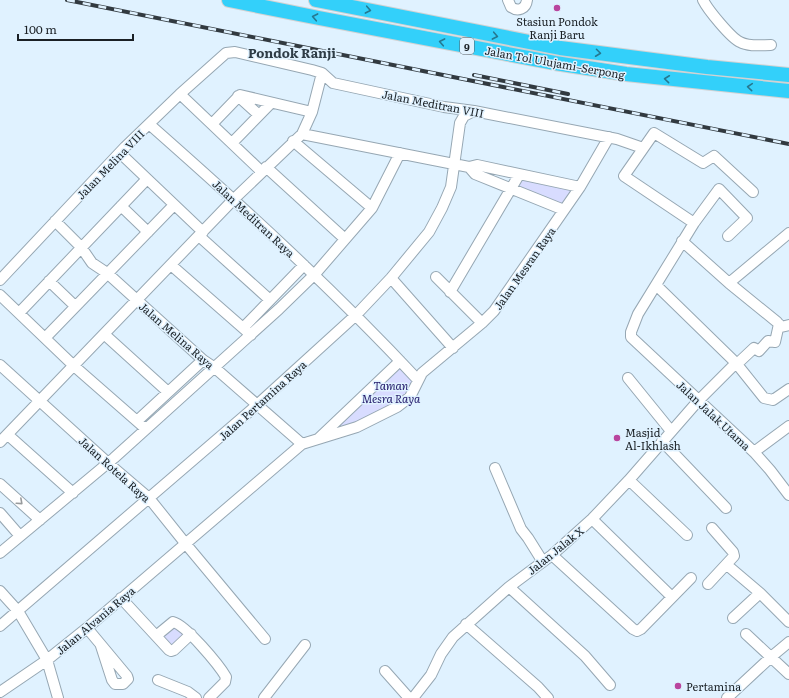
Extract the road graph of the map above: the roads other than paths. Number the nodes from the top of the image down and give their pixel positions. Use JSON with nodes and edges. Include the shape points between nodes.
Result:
{"nodes":[{"id":1,"x":229,"y":0,"type":"edge"},
{"id":2,"x":316,"y":0,"type":"edge"},
{"id":3,"x":508,"y":0,"type":"edge"},
{"id":4,"x":527,"y":0,"type":"edge"},
{"id":5,"x":703,"y":0,"type":"edge"},
{"id":6,"x":771,"y":45,"type":"dead end"},
{"id":7,"x":226,"y":53,"type":"joint"},
{"id":8,"x":322,"y":73,"type":"junction"},
{"id":9,"x":789,"y":75,"type":"edge"},
{"id":10,"x":789,"y":91,"type":"edge"},
{"id":11,"x":180,"y":94,"type":"junction"},
{"id":12,"x":238,"y":96,"type":"junction"},
{"id":13,"x":271,"y":103,"type":"junction"},
{"id":14,"x":444,"y":107,"type":"junction"},
{"id":15,"x":474,"y":111,"type":"junction"},
{"id":16,"x":312,"y":112,"type":"junction"},
{"id":17,"x":259,"y":115,"type":"junction"},
{"id":18,"x":149,"y":124,"type":"junction"},
{"id":19,"x":212,"y":124,"type":"junction"},
{"id":20,"x":458,"y":128,"type":"junction"},
{"id":21,"x":302,"y":134,"type":"junction"},
{"id":22,"x":609,"y":137,"type":"junction"},
{"id":23,"x":293,"y":141,"type":"junction"},
{"id":24,"x":232,"y":143,"type":"junction"},
{"id":25,"x":643,"y":148,"type":"junction"},
{"id":26,"x":120,"y":153,"type":"junction"},
{"id":27,"x":400,"y":153,"type":"junction"},
{"id":28,"x":455,"y":164,"type":"junction"},
{"id":29,"x":469,"y":167,"type":"junction"},
{"id":30,"x":264,"y":170,"type":"junction"},
{"id":31,"x":520,"y":175,"type":"junction"},
{"id":32,"x":147,"y":179,"type":"junction"},
{"id":33,"x":580,"y":187,"type":"junction"},
{"id":34,"x":512,"y":188,"type":"junction"},
{"id":35,"x":753,"y":192,"type":"dead end"},
{"id":36,"x":234,"y":199,"type":"junction"},
{"id":37,"x":174,"y":205,"type":"junction"},
{"id":38,"x":121,"y":206,"type":"junction"},
{"id":39,"x":372,"y":208,"type":"junction"},
{"id":40,"x":564,"y":210,"type":"junction"},
{"id":41,"x":55,"y":222,"type":"junction"},
{"id":42,"x":694,"y":223,"type":"junction"},
{"id":43,"x":148,"y":232,"type":"junction"},
{"id":44,"x":789,"y":233,"type":"edge"},
{"id":45,"x":201,"y":234,"type":"junction"},
{"id":46,"x":728,"y":236,"type":"dead end"},
{"id":47,"x":345,"y":239,"type":"junction"},
{"id":48,"x":682,"y":241,"type":"junction"},
{"id":49,"x":81,"y":247,"type":"junction"},
{"id":50,"x":171,"y":265,"type":"junction"},
{"id":51,"x":304,"y":265,"type":"junction"},
{"id":52,"x":107,"y":273,"type":"junction"},
{"id":53,"x":315,"y":274,"type":"junction"},
{"id":54,"x":436,"y":277,"type":"dead end"},
{"id":55,"x":391,"y":278,"type":"junction"},
{"id":56,"x":0,"y":280,"type":"edge"},
{"id":57,"x":49,"y":281,"type":"junction"},
{"id":58,"x":287,"y":282,"type":"junction"},
{"id":59,"x":728,"y":283,"type":"junction"},
{"id":60,"x":656,"y":285,"type":"junction"},
{"id":61,"x":297,"y":292,"type":"junction"},
{"id":62,"x":450,"y":292,"type":"junction"},
{"id":63,"x":0,"y":295,"type":"edge"},
{"id":64,"x":136,"y":300,"type":"junction"},
{"id":65,"x":270,"y":300,"type":"junction"},
{"id":66,"x":75,"y":306,"type":"junction"},
{"id":67,"x":19,"y":313,"type":"junction"},
{"id":68,"x":356,"y":315,"type":"junction"},
{"id":69,"x":482,"y":323,"type":"junction"},
{"id":70,"x":780,"y":323,"type":"edge"},
{"id":71,"x":243,"y":328,"type":"junction"},
{"id":72,"x":104,"y":334,"type":"junction"},
{"id":73,"x":251,"y":335,"type":"junction"},
{"id":74,"x":45,"y":338,"type":"junction"},
{"id":75,"x":453,"y":348,"type":"junction"},
{"id":76,"x":204,"y":360,"type":"junction"},
{"id":77,"x":400,"y":361,"type":"junction"},
{"id":78,"x":736,"y":363,"type":"junction"},
{"id":79,"x":0,"y":365,"type":"edge"},
{"id":80,"x":74,"y":366,"type":"junction"},
{"id":81,"x":215,"y":368,"type":"junction"},
{"id":82,"x":628,"y":378,"type":"dead end"},
{"id":83,"x":418,"y":380,"type":"junction"},
{"id":84,"x":789,"y":389,"type":"edge"},
{"id":85,"x":168,"y":392,"type":"junction"},
{"id":86,"x":698,"y":400,"type":"junction"},
{"id":87,"x":40,"y":401,"type":"junction"},
{"id":88,"x":258,"y":405,"type":"junction"},
{"id":89,"x":137,"y":421,"type":"junction"},
{"id":90,"x":789,"y":426,"type":"edge"},
{"id":91,"x":146,"y":429,"type":"junction"},
{"id":92,"x":671,"y":431,"type":"junction"},
{"id":93,"x":8,"y":434,"type":"junction"},
{"id":94,"x":317,"y":440,"type":"junction"},
{"id":95,"x":662,"y":441,"type":"junction"},
{"id":96,"x":0,"y":442,"type":"edge"},
{"id":97,"x":302,"y":444,"type":"junction"},
{"id":98,"x":754,"y":452,"type":"junction"},
{"id":99,"x":108,"y":463,"type":"junction"},
{"id":100,"x":495,"y":468,"type":"dead end"},
{"id":101,"x":629,"y":480,"type":"junction"},
{"id":102,"x":0,"y":484,"type":"edge"},
{"id":103,"x":73,"y":493,"type":"junction"},
{"id":104,"x":789,"y":494,"type":"edge"},
{"id":105,"x":149,"y":498,"type":"junction"},
{"id":106,"x":726,"y":508,"type":"dead end"},
{"id":107,"x":0,"y":513,"type":"edge"},
{"id":108,"x":592,"y":519,"type":"junction"},
{"id":109,"x":40,"y":520,"type":"junction"},
{"id":110,"x":712,"y":528,"type":"dead end"},
{"id":111,"x":687,"y":535,"type":"dead end"},
{"id":112,"x":20,"y":536,"type":"junction"},
{"id":113,"x":185,"y":543,"type":"junction"},
{"id":114,"x":0,"y":554,"type":"edge"},
{"id":115,"x":552,"y":555,"type":"junction"},
{"id":116,"x":543,"y":562,"type":"junction"},
{"id":117,"x":727,"y":565,"type":"junction"},
{"id":118,"x":691,"y":578,"type":"dead end"},
{"id":119,"x":708,"y":584,"type":"dead end"},
{"id":120,"x":509,"y":587,"type":"junction"},
{"id":121,"x":0,"y":591,"type":"edge"},
{"id":122,"x":760,"y":593,"type":"junction"},
{"id":123,"x":672,"y":597,"type":"junction"},
{"id":124,"x":121,"y":598,"type":"junction"},
{"id":125,"x":18,"y":611,"type":"junction"},
{"id":126,"x":733,"y":618,"type":"dead end"},
{"id":127,"x":789,"y":622,"type":"edge"},
{"id":128,"x":466,"y":624,"type":"junction"},
{"id":129,"x":0,"y":626,"type":"edge"},
{"id":130,"x":87,"y":628,"type":"junction"},
{"id":131,"x":190,"y":634,"type":"junction"},
{"id":132,"x":746,"y":634,"type":"dead end"},
{"id":133,"x":156,"y":636,"type":"junction"},
{"id":134,"x":265,"y":639,"type":"dead end"},
{"id":135,"x":789,"y":642,"type":"edge"},
{"id":136,"x":305,"y":645,"type":"dead end"},
{"id":137,"x":101,"y":646,"type":"dead end"},
{"id":138,"x":771,"y":657,"type":"junction"},
{"id":139,"x":47,"y":660,"type":"junction"},
{"id":140,"x":385,"y":671,"type":"dead end"},
{"id":141,"x":789,"y":674,"type":"edge"},
{"id":142,"x":158,"y":680,"type":"dead end"},
{"id":143,"x":610,"y":685,"type":"dead end"},
{"id":144,"x":0,"y":692,"type":"edge"},
{"id":145,"x":543,"y":696,"type":"edge"},
{"id":146,"x":58,"y":698,"type":"edge"},
{"id":147,"x":196,"y":698,"type":"edge"},
{"id":148,"x":209,"y":698,"type":"edge"},
{"id":149,"x":264,"y":698,"type":"edge"},
{"id":150,"x":408,"y":698,"type":"edge"},
{"id":151,"x":413,"y":698,"type":"edge"},
{"id":152,"x":728,"y":698,"type":"edge"}],
"edges":[{"from":10,"to":1,"type":"highway","name":"Jalan Tol Ulujami–Serpong","number":"9","one_way":true,"via":[[626,74],[562,64]]},
{"from":2,"to":9,"type":"highway","name":"Jalan Tol Ulujami–Serpong","number":"9","one_way":true,"via":[[560,48]]},
{"from":3,"to":4,"type":"street","via":[[511,7],[516,10],[523,8]]},
{"from":5,"to":6,"type":"street","via":[[728,32],[740,42]]},
{"from":7,"to":8,"type":"street","name":"Jalan Meditran VIII","via":[[235,52]]},
{"from":7,"to":11,"type":"street","name":"Jalan Melina VIII"},
{"from":8,"to":14,"type":"street","name":"Jalan Meditran VIII","via":[[333,83]]},
{"from":8,"to":16,"type":"street"},
{"from":11,"to":18,"type":"street","name":"Jalan Melina VIII"},
{"from":11,"to":19,"type":"street"},
{"from":12,"to":13,"type":"street","via":[[244,95]]},
{"from":12,"to":17,"type":"street"},
{"from":12,"to":19,"type":"street"},
{"from":13,"to":16,"type":"street"},
{"from":13,"to":17,"type":"street"},
{"from":14,"to":15,"type":"street","name":"Jalan Meditran VIII"},
{"from":14,"to":20,"type":"street"},
{"from":15,"to":20,"type":"street","via":[[464,116]]},
{"from":15,"to":22,"type":"street","name":"Jalan Meditran VIII"},
{"from":16,"to":21,"type":"street"},
{"from":17,"to":24,"type":"street"},
{"from":18,"to":26,"type":"street","name":"Jalan Melina VIII"},
{"from":18,"to":36,"type":"street","name":"Jalan Meditran Raya"},
{"from":19,"to":24,"type":"street"},
{"from":20,"to":28,"type":"street","name":"Jalan Pertamina Raya"},
{"from":21,"to":23,"type":"street"},
{"from":21,"to":27,"type":"street"},
{"from":22,"to":25,"type":"street","name":"Jalan Meditran VIII"},
{"from":22,"to":33,"type":"street","name":"Jalan Mesran Raya"},
{"from":23,"to":30,"type":"street"},
{"from":23,"to":39,"type":"street"},
{"from":24,"to":30,"type":"street"},
{"from":25,"to":35,"type":"street","via":[[655,132],[703,163],[714,156]]},
{"from":25,"to":42,"type":"street","via":[[624,176]]},
{"from":26,"to":32,"type":"street"},
{"from":26,"to":41,"type":"street","name":"Jalan Melina VIII"},
{"from":27,"to":28,"type":"street"},
{"from":27,"to":39,"type":"street"},
{"from":28,"to":29,"type":"street"},
{"from":28,"to":55,"type":"street","name":"Jalan Pertamina Raya","via":[[451,187],[429,232]]},
{"from":29,"to":31,"type":"street","via":[[477,165]]},
{"from":29,"to":34,"type":"street","via":[[475,174]]},
{"from":30,"to":36,"type":"street"},
{"from":30,"to":47,"type":"street"},
{"from":31,"to":33,"type":"street"},
{"from":31,"to":34,"type":"street"},
{"from":32,"to":37,"type":"street"},
{"from":32,"to":38,"type":"street"},
{"from":33,"to":40,"type":"street","name":"Jalan Mesran Raya"},
{"from":34,"to":40,"type":"street"},
{"from":34,"to":62,"type":"street"},
{"from":36,"to":45,"type":"street"},
{"from":36,"to":51,"type":"street","name":"Jalan Meditran Raya"},
{"from":37,"to":43,"type":"street"},
{"from":37,"to":45,"type":"street"},
{"from":38,"to":43,"type":"street"},
{"from":38,"to":49,"type":"street"},
{"from":39,"to":47,"type":"street"},
{"from":40,"to":69,"type":"street","name":"Jalan Mesran Raya","via":[[494,311]]},
{"from":41,"to":49,"type":"street","name":"Jalan Melina Raya"},
{"from":41,"to":56,"type":"street","name":"Jalan Melina VIII"},
{"from":42,"to":46,"type":"street","via":[[720,189],[747,218]]},
{"from":42,"to":48,"type":"street"},
{"from":43,"to":52,"type":"street"},
{"from":44,"to":59,"type":"street"},
{"from":45,"to":50,"type":"street"},
{"from":45,"to":65,"type":"street"},
{"from":47,"to":53,"type":"street"},
{"from":48,"to":59,"type":"street"},
{"from":48,"to":60,"type":"street"},
{"from":49,"to":52,"type":"street","name":"Jalan Melina Raya","via":[[92,263]]},
{"from":49,"to":57,"type":"street"},
{"from":50,"to":64,"type":"street"},
{"from":50,"to":71,"type":"street"},
{"from":51,"to":53,"type":"street","name":"Jalan Meditran Raya"},
{"from":51,"to":58,"type":"street"},
{"from":52,"to":64,"type":"street","name":"Jalan Melina Raya"},
{"from":52,"to":66,"type":"street"},
{"from":53,"to":61,"type":"street"},
{"from":53,"to":68,"type":"street","name":"Jalan Meditran Raya"},
{"from":54,"to":62,"type":"street"},
{"from":55,"to":68,"type":"street","name":"Jalan Pertamina Raya"},
{"from":55,"to":75,"type":"street"},
{"from":57,"to":66,"type":"street"},
{"from":57,"to":67,"type":"street"},
{"from":58,"to":61,"type":"street"},
{"from":58,"to":65,"type":"street"},
{"from":59,"to":70,"type":"street"},
{"from":60,"to":78,"type":"street"},
{"from":60,"to":86,"type":"street","name":"Jalan Jalak Utama","via":[[638,314],[631,337]]},
{"from":61,"to":73,"type":"street"},
{"from":62,"to":69,"type":"street"},
{"from":63,"to":67,"type":"street"},
{"from":64,"to":72,"type":"street"},
{"from":64,"to":76,"type":"street","name":"Jalan Melina Raya"},
{"from":65,"to":71,"type":"street"},
{"from":66,"to":74,"type":"street"},
{"from":67,"to":74,"type":"street"},
{"from":68,"to":77,"type":"street"},
{"from":68,"to":88,"type":"street","name":"Jalan Pertamina Raya"},
{"from":69,"to":75,"type":"street","name":"Jalan Mesran Raya"},
{"from":70,"to":78,"type":"street","name":"Jalan Jalak X","via":[[775,342],[768,341],[759,351],[754,348]]},
{"from":71,"to":73,"type":"street"},
{"from":72,"to":80,"type":"street"},
{"from":72,"to":85,"type":"street"},
{"from":73,"to":81,"type":"street"},
{"from":74,"to":80,"type":"street"},
{"from":75,"to":83,"type":"street","name":"Jalan Mesran Raya","via":[[422,373]]},
{"from":76,"to":81,"type":"street","name":"Jalan Melina Raya"},
{"from":76,"to":85,"type":"street"},
{"from":77,"to":83,"type":"street"},
{"from":77,"to":94,"type":"street"},
{"from":78,"to":84,"type":"street","via":[[764,398],[773,400]]},
{"from":78,"to":86,"type":"street","name":"Jalan Jalak X"},
{"from":79,"to":87,"type":"street","name":"Jalan Rotela Raya"},
{"from":80,"to":87,"type":"street"},
{"from":80,"to":89,"type":"street"},
{"from":81,"to":88,"type":"street","name":"Jalan Melina Raya"},
{"from":81,"to":91,"type":"street"},
{"from":82,"to":92,"type":"street"},
{"from":83,"to":94,"type":"street","name":"Jalan Mesran Raya","via":[[410,397],[397,407],[362,424]]},
{"from":85,"to":89,"type":"street"},
{"from":86,"to":92,"type":"street","name":"Jalan Jalak X"},
{"from":86,"to":98,"type":"street","name":"Jalan Jalak Utama"},
{"from":87,"to":93,"type":"street"},
{"from":87,"to":99,"type":"street","name":"Jalan Rotela Raya"},
{"from":88,"to":97,"type":"street","name":"Jalan Melina Raya"},
{"from":88,"to":105,"type":"street","name":"Jalan Pertamina Raya"},
{"from":89,"to":91,"type":"street"},
{"from":90,"to":98,"type":"street"},
{"from":91,"to":99,"type":"street"},
{"from":92,"to":95,"type":"street","name":"Jalan Jalak X"},
{"from":93,"to":96,"type":"street"},
{"from":93,"to":103,"type":"street"},
{"from":94,"to":97,"type":"street","name":"Jalan Mesran Raya"},
{"from":95,"to":101,"type":"street","name":"Jalan Jalak X"},
{"from":95,"to":106,"type":"street"},
{"from":97,"to":113,"type":"street","name":"Jalan Alvania Raya"},
{"from":98,"to":104,"type":"street","name":"Jalan Jalak Utama"},
{"from":99,"to":103,"type":"street"},
{"from":99,"to":105,"type":"street","name":"Jalan Rotela Raya"},
{"from":100,"to":116,"type":"street","via":[[521,529]]},
{"from":101,"to":108,"type":"street","name":"Jalan Jalak X"},
{"from":101,"to":111,"type":"street"},
{"from":102,"to":109,"type":"street","one_way":true},
{"from":103,"to":109,"type":"street"},
{"from":105,"to":113,"type":"street","name":"Jalan Rotela Raya"},
{"from":105,"to":125,"type":"street","name":"Jalan Pertamina Raya"},
{"from":107,"to":112,"type":"street"},
{"from":108,"to":115,"type":"street","name":"Jalan Jalak X"},
{"from":108,"to":123,"type":"street"},
{"from":109,"to":112,"type":"street"},
{"from":110,"to":117,"type":"street","via":[[734,554]]},
{"from":112,"to":114,"type":"street"},
{"from":113,"to":124,"type":"street","name":"Jalan Alvania Raya"},
{"from":113,"to":134,"type":"street","name":"Jalan Rotela Raya"},
{"from":115,"to":116,"type":"street","name":"Jalan Jalak X"},
{"from":115,"to":123,"type":"street","via":[[635,630],[641,629]]},
{"from":116,"to":120,"type":"street","name":"Jalan Jalak X"},
{"from":117,"to":119,"type":"street"},
{"from":117,"to":122,"type":"street"},
{"from":118,"to":123,"type":"street"},
{"from":120,"to":128,"type":"street","name":"Jalan Jalak X"},
{"from":120,"to":143,"type":"street","via":[[585,656]]},
{"from":121,"to":125,"type":"street"},
{"from":122,"to":126,"type":"street"},
{"from":122,"to":127,"type":"street"},
{"from":124,"to":130,"type":"street","name":"Jalan Alvania Raya"},
{"from":124,"to":133,"type":"street"},
{"from":125,"to":129,"type":"street","name":"Jalan Pertamina Raya"},
{"from":125,"to":139,"type":"street"},
{"from":128,"to":145,"type":"street"},
{"from":128,"to":151,"type":"street","name":"Jalan Jalak X","via":[[440,654],[431,675]]},
{"from":130,"to":137,"type":"street"},
{"from":130,"to":139,"type":"street","name":"Jalan Alvania Raya"},
{"from":131,"to":133,"type":"street","via":[[173,622]]},
{"from":131,"to":133,"type":"street","via":[[171,651]]},
{"from":131,"to":148,"type":"street","via":[[226,678]]},
{"from":132,"to":138,"type":"street"},
{"from":135,"to":138,"type":"street"},
{"from":136,"to":149,"type":"street"},
{"from":138,"to":141,"type":"street"},
{"from":138,"to":152,"type":"street"},
{"from":139,"to":144,"type":"street","name":"Jalan Alvania Raya"},
{"from":139,"to":146,"type":"street"},
{"from":140,"to":150,"type":"street"},
{"from":142,"to":147,"type":"street"}]}
